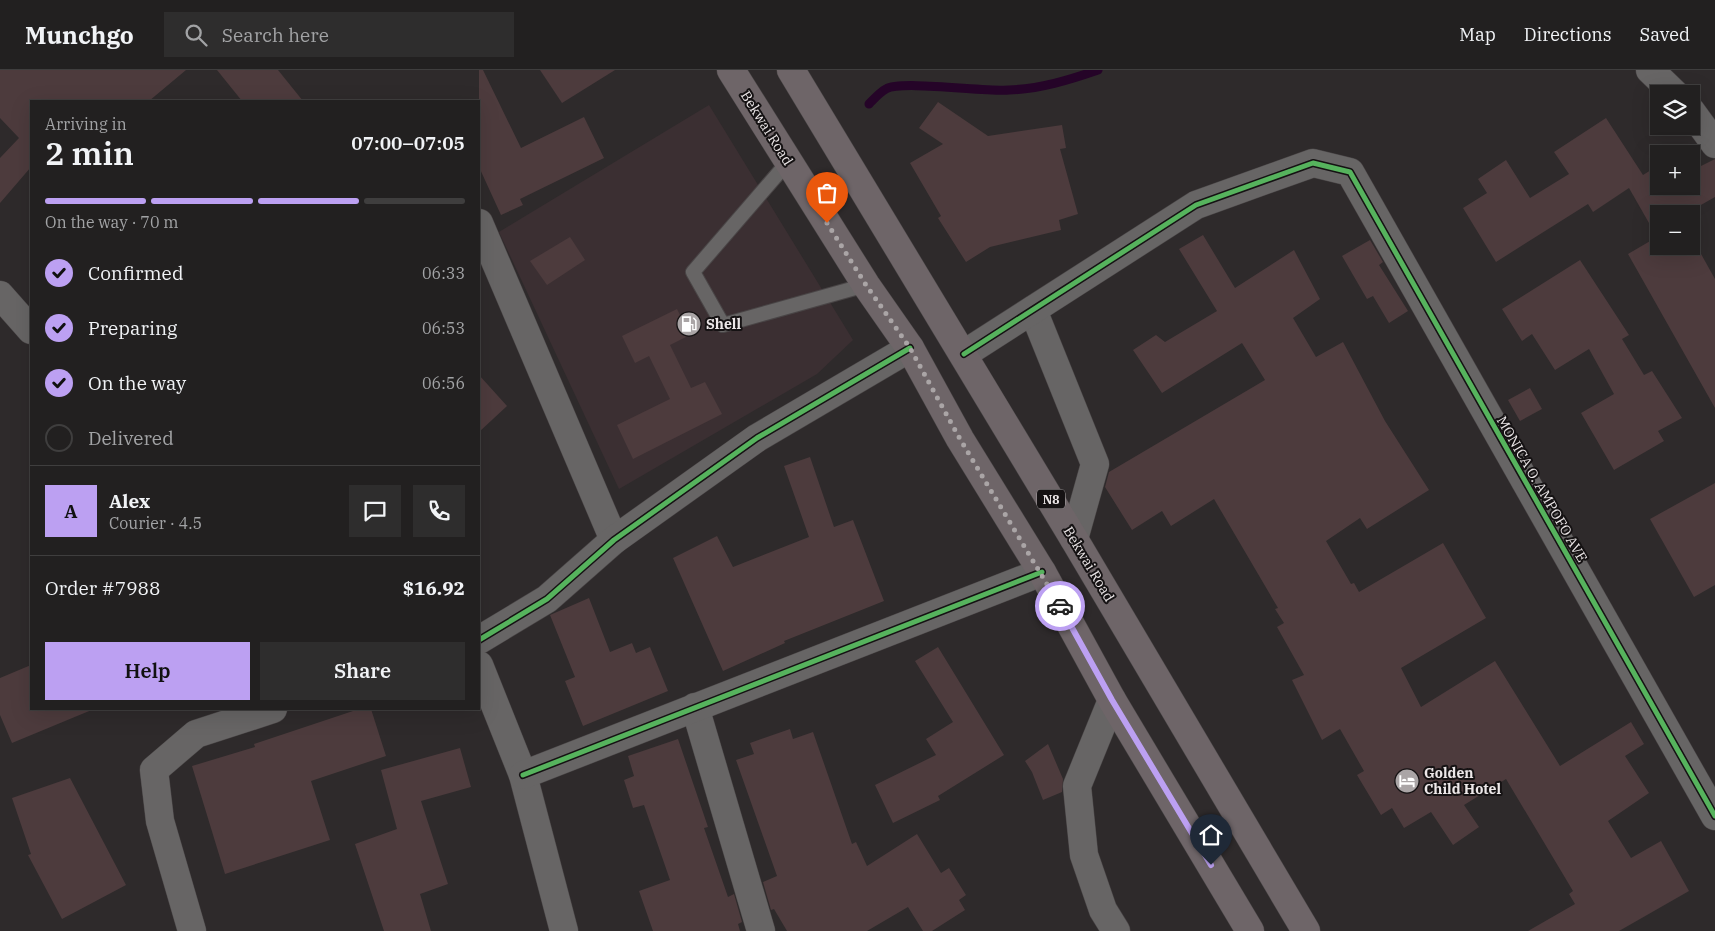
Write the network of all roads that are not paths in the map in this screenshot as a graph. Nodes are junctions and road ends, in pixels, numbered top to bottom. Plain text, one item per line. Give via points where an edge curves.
1 (732, 70) edge
2 (791, 70) edge
3 (1650, 70) edge
4 (1666, 85) edge
5 (1700, 123) edge
6 (1715, 144) edge
7 (788, 162) junction
8 (480, 225) edge
9 (866, 285) junction
10 (0, 295) edge
11 (1033, 310) junction
12 (30, 329) edge
13 (910, 348) junction
14 (964, 354) junction
15 (1074, 539) junction
16 (614, 540) junction
17 (1042, 572) junction
18 (480, 639) edge
19 (480, 668) edge
20 (1112, 700) junction
21 (695, 707) junction
22 (270, 710) edge
23 (523, 775) junction
24 (1715, 816) edge
25 (192, 931) edge
26 (564, 931) edge
27 (761, 931) edge
28 (1116, 931) edge
29 (1250, 931) edge
30 (1306, 931) edge

1 - 7 highway, Bekwai Road
2 - 14 highway, Bekwai Road / N8
3 - 4 street
5 - 6 street
7 - 9 highway, Bekwai Road
7 - 9 lane via 693,272 723,325
8 - 16 street
9 - 13 highway, Bekwai Road
10 - 12 street
11 - 14 street
11 - 15 street via 1095,464
11 - 24 street, MONICA O. AMPOFO AVE via 1196,205 1313,163 1350,172
13 - 16 street via 757,438
13 - 17 highway, Bekwai Road via 960,439
14 - 15 highway, Bekwai Road / N8
15 - 30 highway, Bekwai Road / N8
16 - 18 street via 547,599
17 - 20 highway, Bekwai Road
17 - 21 street
19 - 23 street
20 - 28 street via 1077,786 1084,855 1103,910
20 - 29 highway, Bekwai Road
21 - 23 street
21 - 27 street
22 - 25 street via 196,734 154,770 160,821
23 - 26 street

